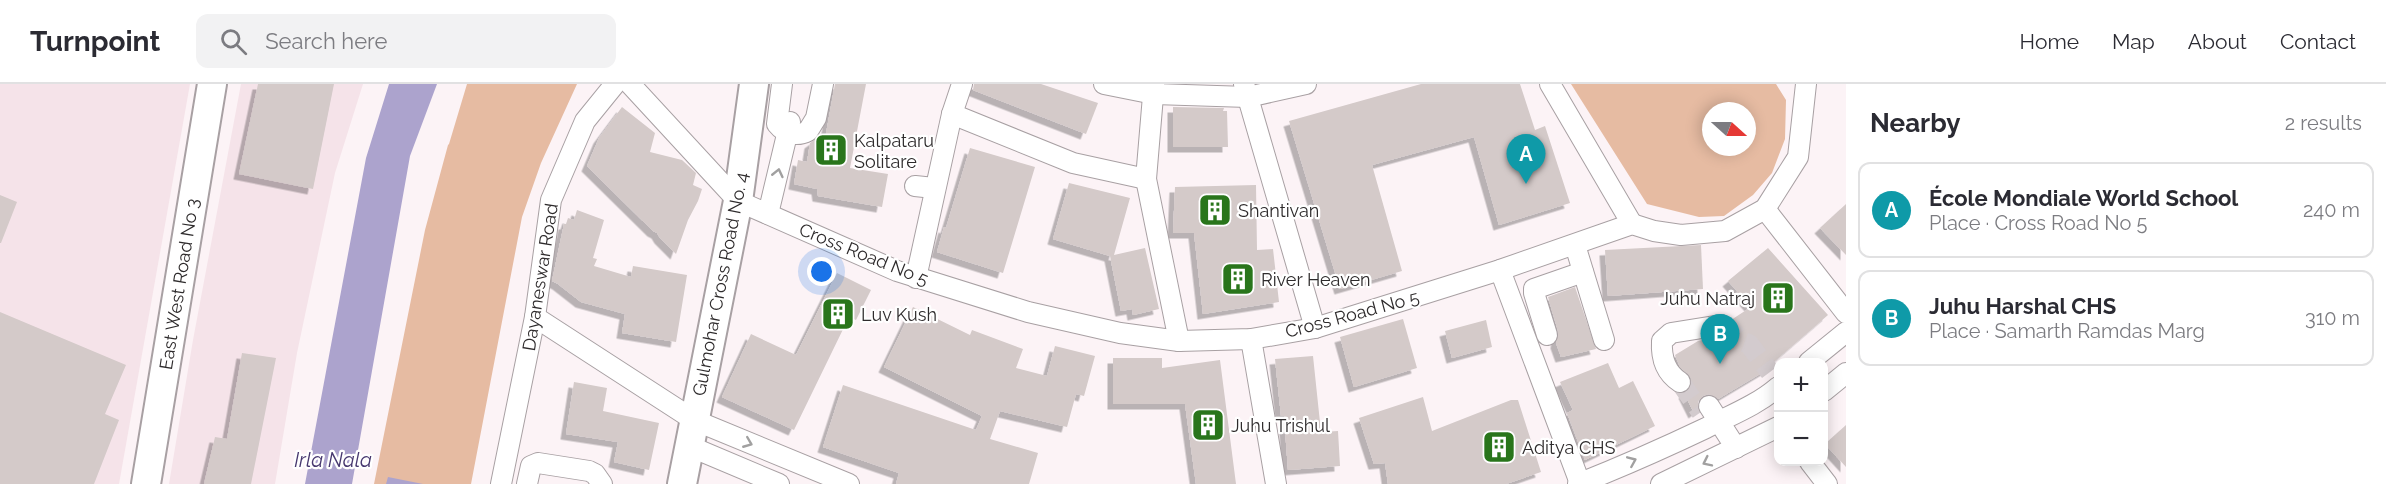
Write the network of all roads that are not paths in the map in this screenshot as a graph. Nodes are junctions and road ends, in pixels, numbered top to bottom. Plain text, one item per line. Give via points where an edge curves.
1 (212, 84) edge
2 (615, 84) edge
3 (630, 84) edge
4 (754, 84) edge
5 (772, 84) edge
6 (782, 84) edge
7 (823, 84) edge
8 (962, 84) edge
9 (1104, 84) edge
10 (1306, 84) edge
11 (1551, 84) edge
12 (1806, 84) edge
13 (1154, 89) edge
14 (1246, 91) edge
15 (952, 114) junction
16 (789, 127) junction
17 (1146, 179) junction
18 (754, 207) junction
19 (1765, 209) junction
20 (1632, 224) junction
21 (1575, 246) junction
22 (1500, 270) junction
23 (1583, 272) junction
24 (916, 278) junction
25 (1846, 313) edge
26 (535, 317) junction
27 (1721, 325) dead end
28 (1315, 328) junction
29 (1846, 332) edge
30 (1545, 336) dead end
31 (1251, 339) junction
32 (1604, 340) dead end
33 (1179, 341) junction
34 (1815, 358) edge
35 (1846, 373) edge
36 (1684, 382) tunnel mouth
37 (1768, 386) edge
38 (1828, 388) edge
39 (1776, 412) edge
40 (1718, 413) junction
41 (1774, 429) edge
42 (700, 437) junction
43 (1736, 448) junction
44 (789, 460) junction
45 (1813, 466) edge
46 (146, 484) edge
47 (501, 484) edge
48 (526, 484) edge
49 (603, 484) edge
50 (682, 484) edge
51 (701, 484) edge
52 (779, 484) edge
53 (785, 484) edge
54 (849, 484) edge
55 (1276, 484) edge
56 (1579, 484) edge
57 (1661, 484) edge
58 (1827, 484) edge

1 - 46 street, East West Road No 3
2 - 26 street, Dayaneswar Road via 585,121 551,200
3 - 18 street
4 - 18 street, Gulmohar Cross Road No. 4
5 - 18 street, Gulmohar Cross Road No. 4
6 - 16 street via 776,118 780,128
7 - 16 street via 808,132 802,134
8 - 15 street
9 - 13 street
10 - 14 street
11 - 20 street
12 - 19 street via 1798,157
13 - 14 street
13 - 17 street
14 - 28 street
15 - 17 street via 1073,163
15 - 24 street via 925,187
18 -> 16 street
17 - 33 street
18 - 24 street, Cross Road No 5
18 - 42 street, Gulmohar Cross Road No. 4
19 - 20 street via 1725,231 1681,235
19 - 25 street
20 - 21 street, Cross Road No 5
21 - 22 street, Cross Road No 5
21 - 23 street
22 - 28 street, Cross Road No 5
22 - 56 street
23 - 30 street via 1534,290
23 - 32 street
24 - 33 street, Cross Road No 5 via 1028,312 1120,333
26 - 42 street
26 - 47 street, Dayaneswar Road
27 - 36 street via 1665,337 1662,349 1666,369
28 - 31 street, Cross Road No 5
29 - 34 street
31 - 33 street, Cross Road No 5
31 - 55 street
35 - 38 street
37 - 39 street
37 - 40 street
40 - 43 street
56 -> 40 street
41 - 43 street
42 -> 44 street
42 - 50 street, Gulmohar Cross Road No. 4
42 - 51 street, Gulmohar Cross Road No. 4
42 - 52 street
43 -> 57 street
44 - 53 street
44 - 54 street
45 - 58 street
48 - 49 street via 531,466 538,463 589,471

